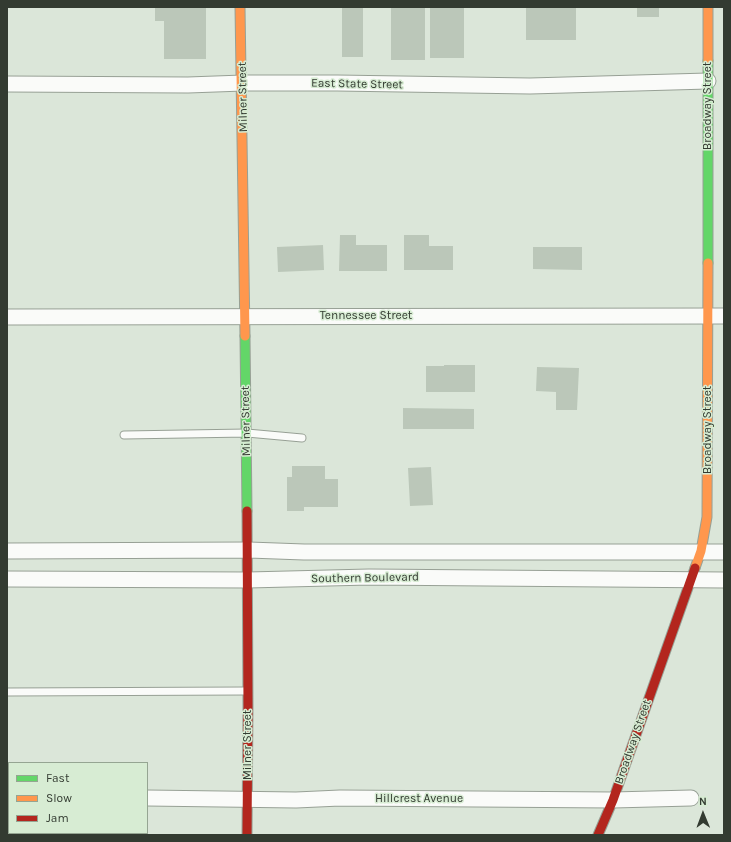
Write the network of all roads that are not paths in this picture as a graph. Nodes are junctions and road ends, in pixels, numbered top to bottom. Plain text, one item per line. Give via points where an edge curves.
1 (240, 7) edge
2 (708, 7) edge
3 (708, 81) junction
4 (243, 83) junction
5 (7, 84) edge
6 (708, 316) junction
7 (724, 316) edge
8 (7, 317) edge
9 (244, 317) junction
10 (246, 433) junction
11 (124, 435) dead end
12 (302, 438) dead end
13 (249, 550) junction
14 (7, 551) edge
15 (701, 551) junction
16 (724, 552) edge
17 (7, 579) edge
18 (691, 579) junction
19 (248, 580) junction
20 (724, 580) edge
21 (248, 691) junction
22 (7, 692) edge
23 (148, 798) edge
24 (691, 798) dead end
25 (248, 799) junction
26 (613, 800) junction
27 (247, 835) edge
28 (598, 835) edge

1 - 4 street, Milner Street
2 - 3 street, Broadway Street
3 - 4 street, East State Street via 530,86
3 - 6 street, Broadway Street
4 - 5 street, East State Street
4 - 9 street, Milner Street
6 - 7 street, Tennessee Street
6 - 9 street, Tennessee Street
6 - 15 street, Broadway Street via 707,517
8 - 9 street, Tennessee Street
9 - 10 street, Milner Street
10 - 11 lane
10 - 12 lane
10 - 13 street, Milner Street
13 - 14 street
13 - 15 street
13 - 19 street, Milner Street
15 - 16 street
15 - 18 street, Broadway Street
17 - 19 street, Southern Boulevard
18 - 19 street, Southern Boulevard via 369,577
18 - 20 street, Southern Boulevard
18 - 26 street, Broadway Street
19 - 21 street, Milner Street
21 - 22 lane
21 - 25 street, Milner Street
23 - 25 street, Hillcrest Avenue
24 - 26 street, Hillcrest Avenue
25 - 26 street, Hillcrest Avenue
25 - 27 street, Milner Street
26 - 28 street, Broadway Street

